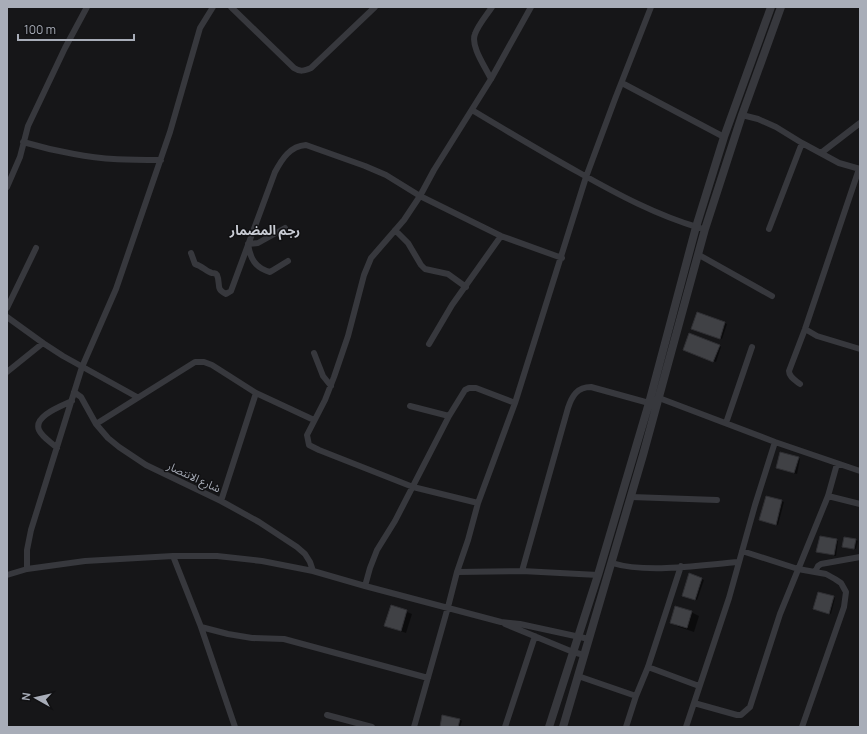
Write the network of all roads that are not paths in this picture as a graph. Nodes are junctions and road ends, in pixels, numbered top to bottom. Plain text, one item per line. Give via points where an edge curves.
1 (87, 7) edge
2 (212, 7) edge
3 (231, 7) edge
4 (375, 7) edge
5 (492, 7) edge
6 (531, 7) edge
7 (651, 7) edge
8 (771, 7) edge
9 (781, 7) edge
10 (491, 79) junction
11 (622, 83) junction
12 (472, 110) junction
13 (742, 115) junction
14 (860, 123) edge
15 (724, 137) junction
16 (23, 142) junction
17 (802, 143) junction
18 (821, 153) junction
19 (161, 160) junction
20 (860, 169) edge
21 (586, 177) junction
22 (7, 187) edge
23 (420, 196) junction
24 (696, 227) junction
25 (285, 228) dead end
26 (705, 229) junction
27 (769, 229) dead end
28 (395, 230) junction
29 (501, 236) junction
30 (248, 244) junction
31 (36, 248) dead end
32 (191, 253) dead end
33 (699, 254) junction
34 (562, 258) junction
35 (288, 261) dead end
36 (466, 287) junction
37 (772, 296) dead end
38 (7, 308) edge
39 (7, 317) edge
40 (805, 329) junction
41 (43, 343) junction
42 (429, 344) dead end
43 (752, 347) dead end
44 (860, 349) edge
45 (314, 353) dead end
46 (82, 367) junction
47 (7, 372) edge
48 (800, 384) dead end
49 (331, 386) junction
50 (74, 392) junction
51 (256, 393) junction
52 (138, 397) junction
53 (659, 398) junction
54 (72, 401) junction
55 (515, 403) junction
56 (649, 403) junction
57 (410, 406) dead end
58 (450, 416) junction
59 (314, 420) junction
60 (726, 423) junction
61 (96, 424) junction
62 (775, 442) junction
63 (57, 448) junction
64 (837, 464) junction
65 (860, 471) edge
66 (413, 486) junction
67 (828, 496) junction
68 (631, 497) junction
69 (717, 500) dead end
70 (221, 501) junction
71 (478, 503) junction
72 (860, 504) edge
73 (742, 551) junction
74 (173, 556) junction
75 (860, 557) edge
76 (739, 562) junction
77 (612, 563) junction
78 (681, 566) junction
79 (27, 569) junction
80 (798, 569) junction
81 (313, 571) junction
82 (522, 571) junction
83 (457, 572) junction
84 (815, 572) junction
85 (7, 574) edge
86 (598, 575) junction
87 (365, 586) junction
88 (448, 607) junction
89 (501, 622) junction
90 (201, 626) junction
91 (535, 636) junction
92 (579, 637) junction
93 (589, 639) junction
94 (573, 652) junction
95 (584, 654) junction
96 (648, 667) junction
97 (578, 676) junction
98 (428, 678) junction
99 (698, 686) junction
100 (636, 696) junction
101 (694, 703) junction
102 (327, 715) dead end
103 (236, 727) edge
104 (372, 727) edge
105 (414, 727) edge
106 (505, 727) edge
107 (549, 727) edge
108 (563, 727) edge
109 (626, 727) edge
110 (686, 727) edge
111 (802, 727) edge

1 - 16 street via 28,126
2 - 19 street via 200,28
3 - 4 street via 294,68 303,71 311,68
5 - 10 street via 476,31 474,39 477,52
6 - 10 street
7 - 11 street
8 - 15 street
9 - 13 street
10 - 12 street
11 - 15 street
11 - 21 street
12 - 21 street
12 - 23 street
13 - 17 street via 776,126
13 - 26 street
14 - 18 street
15 - 24 street
16 - 19 street via 93,157
16 - 22 street via 20,157
17 - 18 street
17 - 27 street
18 - 20 street via 840,163
19 - 46 street via 116,289
20 - 40 street
21 - 24 street via 624,198
21 - 34 street
23 - 28 street
23 - 29 street
23 - 30 street via 400,182 365,166 310,146 300,145 280,162
24 - 26 street
24 - 56 street
25 - 30 street via 258,243
26 - 33 street
28 - 36 street via 408,243 425,269 448,274
28 - 49 street via 377,249 367,265 348,336
29 - 34 street
29 - 36 street
30 - 32 street via 231,291 226,294 219,288 217,275 195,264
30 - 35 street via 252,260 262,270 270,272
31 - 38 street
33 - 37 street
33 - 53 street
34 - 55 street
36 - 42 street
39 - 41 street
40 - 44 street via 817,336
40 - 48 street via 789,371 789,375
41 - 46 street
41 - 47 street
43 - 60 street
45 - 49 street via 323,376
46 - 50 street
46 - 52 street
49 - 59 street
50 - 54 street
50 - 61 street, شارع الانتصار via 81,397
51 - 52 street via 212,365 195,362
51 - 59 street
51 - 70 street
52 - 61 street
53 - 60 street
53 - 68 street
54 - 63 street
54 - 63 street via 46,414 38,426 41,433
55 - 58 street via 476,388 469,388 463,393
55 - 71 street
56 - 82 street via 591,387 577,391 568,408
56 - 86 street
57 - 58 street
58 - 66 street
59 - 66 street via 307,435 309,445
60 - 62 street
61 - 70 street, شارع الانتصار via 108,438 133,457
62 - 64 street
62 - 73 street
63 - 79 street via 31,530
64 - 65 street
64 - 67 street
66 - 71 street
66 - 87 street via 377,550
67 - 72 street
67 - 80 street
68 - 69 street
68 - 77 street
70 - 81 street, شارع الانتصار via 297,547 305,554
71 - 83 street
73 - 76 street
73 - 80 street
74 - 79 street via 85,561
74 - 81 street via 236,558
74 - 90 street
75 - 84 street via 821,564
76 - 78 street
76 - 99 street
77 - 78 street via 635,567
77 - 93 street
78 - 96 street
79 - 85 street
80 - 84 street
80 - 101 street via 750,707 741,715 737,715
81 - 87 street
82 - 83 street
82 - 86 street
83 - 88 street
84 - 111 street via 826,574 841,583 846,596
86 - 92 street
87 - 88 street
88 - 89 street
88 - 98 street
89 - 91 street
89 - 92 street
90 - 98 street via 252,638 284,639
90 - 103 street
91 - 94 street
91 - 106 street
92 - 93 street
92 - 94 street
93 - 95 street
94 - 95 street
94 - 107 street
95 - 97 street
96 - 99 street
96 - 100 street
97 - 100 street
97 - 108 street
98 - 105 street
99 - 101 street
100 - 109 street
101 - 110 street
102 - 104 street

